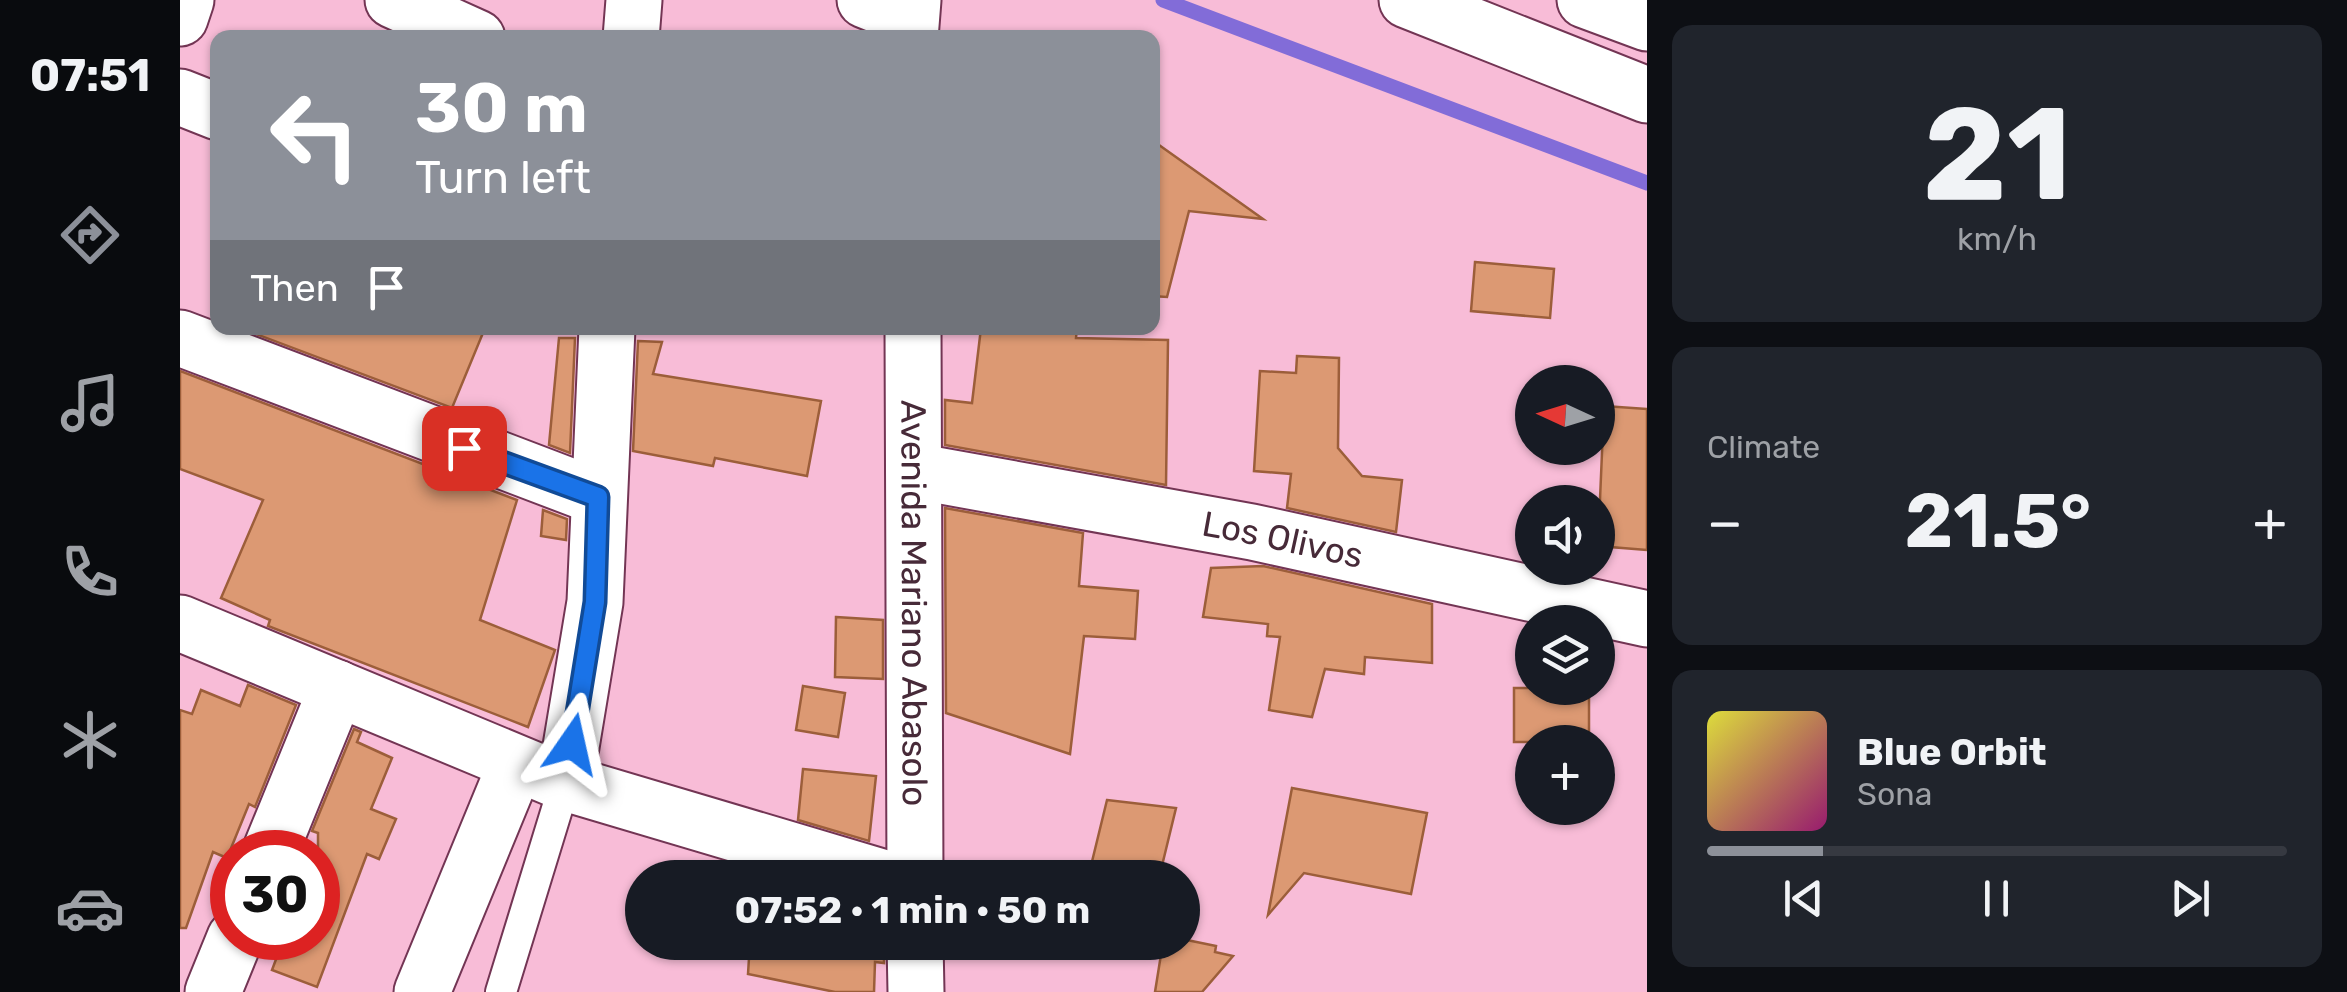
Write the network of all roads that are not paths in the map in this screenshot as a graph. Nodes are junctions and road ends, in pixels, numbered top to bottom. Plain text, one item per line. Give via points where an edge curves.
1 (186, 0) edge
2 (393, 0) edge
3 (634, 0) edge
4 (1408, 0) edge
5 (1585, 0) edge
6 (180, 18) edge
7 (1647, 23) edge
8 (459, 30) edge
9 (632, 30) edge
10 (1647, 95) edge
11 (180, 97) edge
12 (210, 109) edge
13 (607, 335) edge
14 (913, 335) edge
15 (180, 338) edge
16 (914, 471) junction
17 (598, 497) junction
18 (1647, 619) edge
19 (180, 623) edge
20 (336, 688) junction
21 (540, 774) junction
22 (279, 830) edge
23 (824, 860) edge
24 (915, 860) edge
25 (226, 960) edge
26 (915, 960) edge
27 (212, 992) edge
28 (422, 992) edge
29 (502, 992) edge
30 (916, 992) edge

1 - 6 street
2 - 8 street
3 - 9 street
4 - 10 street
5 - 7 street
11 - 12 street
13 - 17 street
14 - 16 street, Avenida Mariano Abasolo
15 - 17 street
16 - 18 street, Los Olivos via 1234,529
16 - 24 street, Avenida Mariano Abasolo
17 - 21 street via 595,602
19 - 20 street
20 - 21 street
20 - 22 street
21 - 23 street
21 - 28 street
21 - 29 lane
25 - 27 street
26 - 30 street

